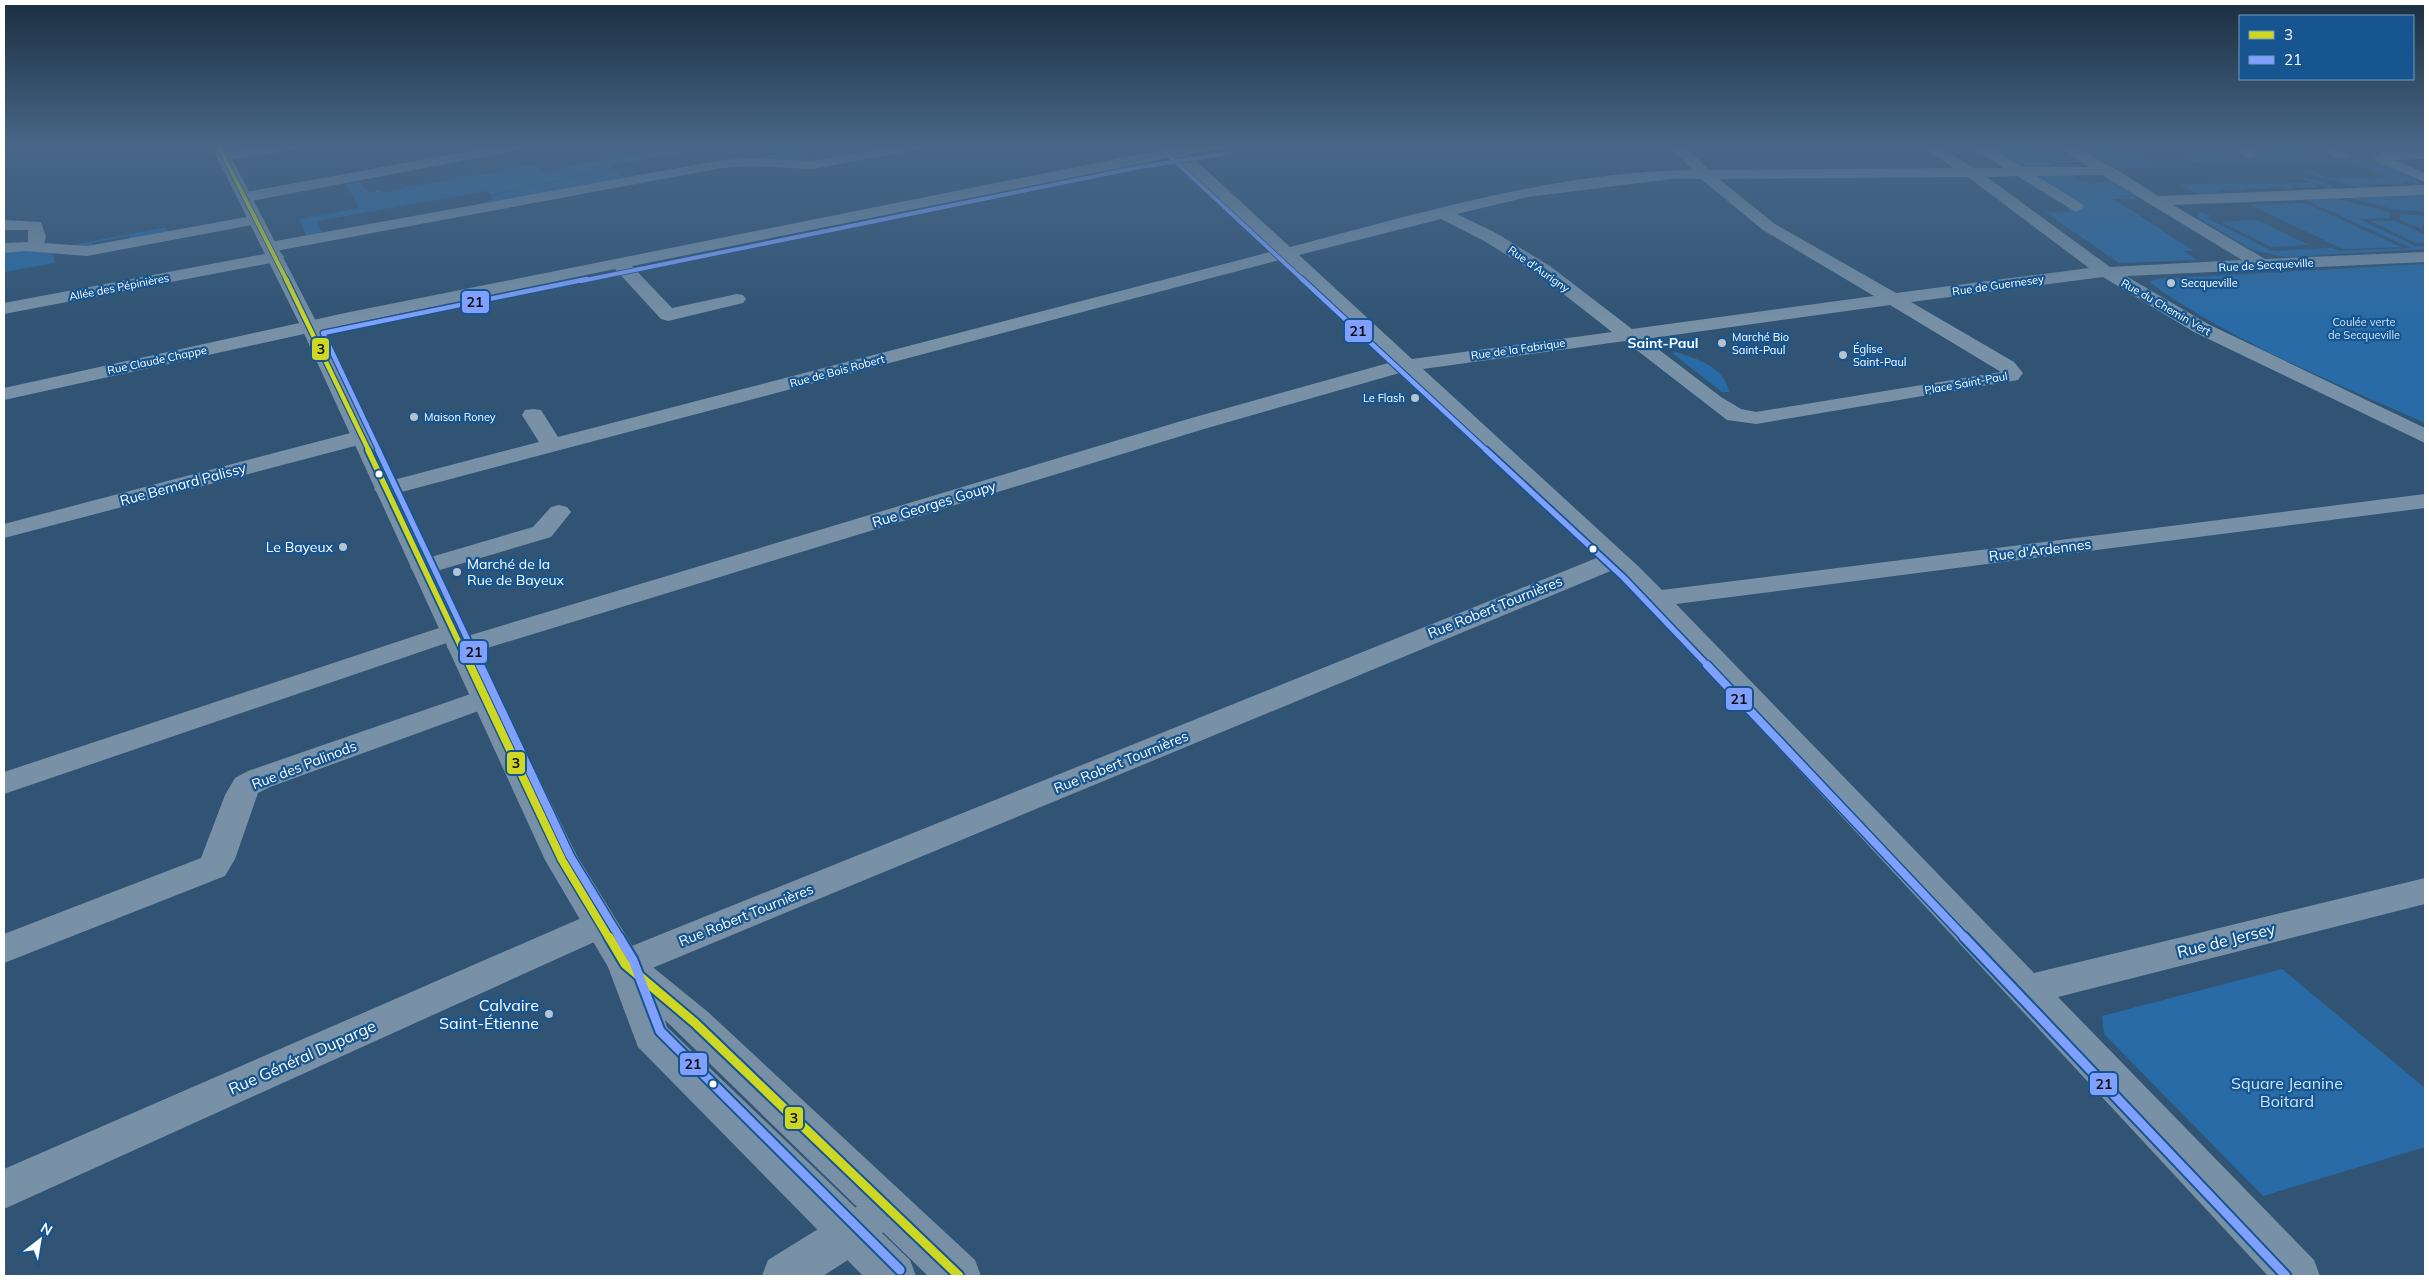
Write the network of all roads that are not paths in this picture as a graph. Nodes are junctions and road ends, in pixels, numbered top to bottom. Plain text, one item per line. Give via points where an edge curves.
1 (249, 205) edge
2 (514, 205) edge
3 (903, 205) edge
4 (1235, 205) edge
5 (1480, 205) edge
6 (1742, 205) edge
7 (2015, 205) edge
8 (2073, 205) edge
9 (2163, 205) edge
10 (2076, 207) dead end
11 (1442, 213) junction
12 (257, 220) junction
13 (4, 224) edge
14 (35, 246) junction
15 (4, 248) edge
16 (272, 252) junction
17 (1288, 254) junction
18 (2425, 257) edge
19 (620, 264) junction
20 (2262, 265) junction
21 (2106, 272) junction
22 (737, 299) dead end
23 (1890, 299) junction
24 (4, 309) edge
25 (310, 327) junction
26 (1630, 335) junction
27 (1407, 365) junction
28 (4, 394) edge
29 (533, 415) dead end
30 (2425, 436) edge
31 (362, 438) junction
32 (552, 446) junction
33 (386, 489) junction
34 (2425, 501) edge
35 (559, 512) dead end
36 (4, 530) edge
37 (1616, 559) junction
38 (423, 567) junction
39 (1655, 598) junction
40 (457, 639) junction
41 (485, 698) junction
42 (4, 783) edge
43 (2425, 891) edge
44 (600, 924) junction
45 (4, 949) edge
46 (625, 964) junction
47 (2026, 990) junction
48 (4, 1189) edge
49 (887, 1208) junction
50 (852, 1234) junction
51 (784, 1276) edge
52 (894, 1276) edge
53 (959, 1276) edge
54 (2298, 1276) edge

1 - 12 main road
2 - 16 street, Allée des Pépinières
3 - 19 street, Rue Claude Chappe
4 - 17 street
5 - 11 street, Rue de Bois Robert
6 - 23 street via 1769,227
7 - 21 street, Rue du Chemin Vert
8 - 10 street
9 - 20 street
11 - 17 street, Rue de Bois Robert
11 - 26 street, Rue d'Aurigny via 1521,255
12 - 14 street via 87,251 65,252
12 - 16 main road
13 - 14 street via 35,226 38,237
14 - 15 street via 24,244
16 - 24 street, Allée des Pépinières via 234,264
16 - 25 main road
17 - 27 street
17 - 32 street, Rue de Bois Robert
18 - 20 street, Rue de Secqueville
19 - 22 street via 668,315
19 - 25 street, Rue Claude Chappe
20 - 21 street, Rue de Secqueville
21 - 23 street, Rue de Guernesey
21 - 30 street, Rue du Chemin Vert via 2200,328
23 - 26 street
23 - 26 street, Place Saint-Paul via 2007,366 2013,373 2006,378 1756,418 1743,417 1728,412
25 - 28 street, Rue Claude Chappe
25 - 31 main road
26 - 27 street, Rue de la Fabrique
27 - 37 street
27 - 40 street, Rue Georges Goupy
29 - 32 street
31 - 33 main road
31 - 36 street, Rue Bernard Palissy
32 - 33 street, Rue de Bois Robert
33 - 38 main road
34 - 39 street, Rue d'Ardennes
35 - 38 street via 542,532
37 - 39 street
37 - 46 street, Rue Robert Tournières
38 - 40 main road
39 - 47 street
40 - 41 main road
40 - 42 street, Rue Georges Goupy
41 - 44 main road via 566,870
41 - 45 street, Rue des Palinods via 259,779 246,786 241,795 213,867
43 - 47 street, Rue de Jersey
44 - 46 main road
44 - 48 street, Rue Général Duparge
46 - 49 main road via 695,1023
46 - 50 main road via 652,1036
47 - 54 street
49 - 50 street
49 - 53 main road
50 - 51 street
50 - 52 main road

